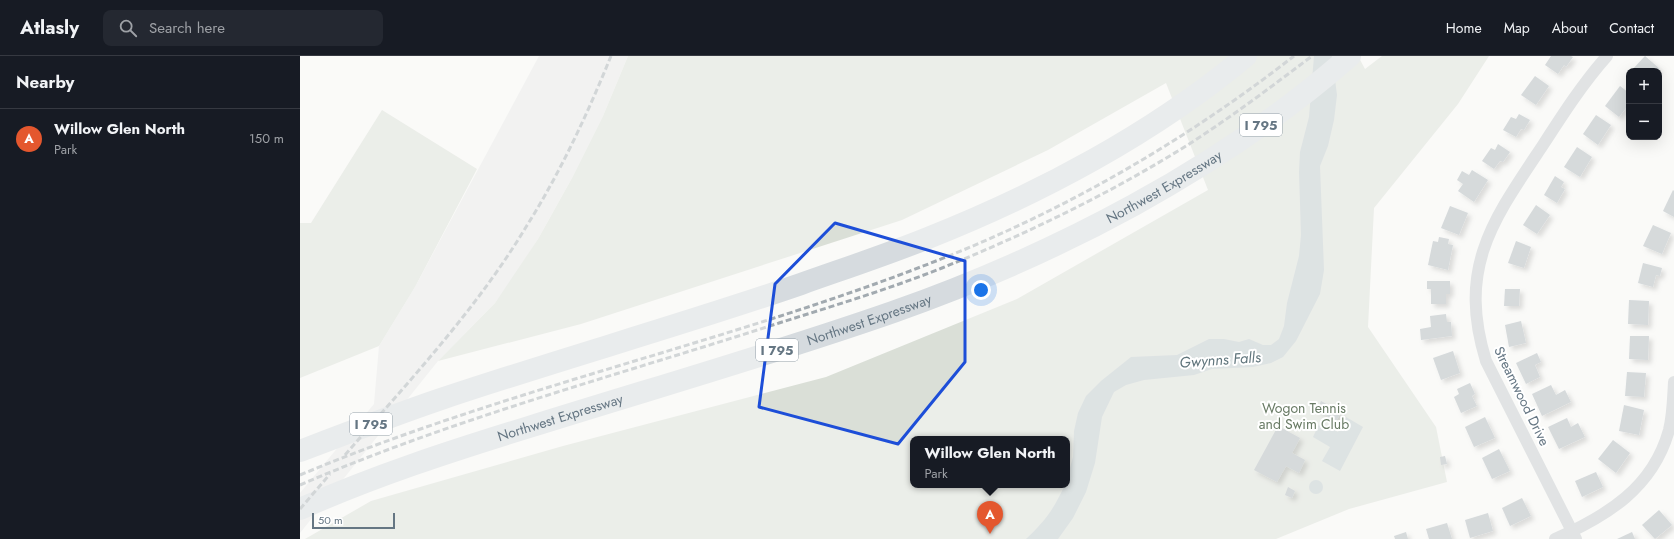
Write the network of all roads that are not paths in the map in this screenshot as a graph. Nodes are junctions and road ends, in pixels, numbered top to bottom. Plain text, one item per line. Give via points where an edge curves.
1 (1246, 56) edge
2 (1350, 56) edge
3 (1607, 56) edge
4 (1674, 382) edge
5 (300, 451) edge
6 (300, 509) edge
7 (1574, 535) edge
8 (1555, 539) edge

1 - 5 highway, I 795 via 1213,83 1094,159 997,208 928,238 739,305 442,399
2 - 6 highway, Northwest Expressway / I 795 via 1271,118 1194,170 1121,211 1021,261 944,294 892,312 428,458
3 - 7 street, Streamwood Drive via 1576,95 1505,202 1483,248 1476,295 1480,339 1486,361
4 - 7 street via 1672,413 1664,447 1643,482 1629,496
7 - 8 street

